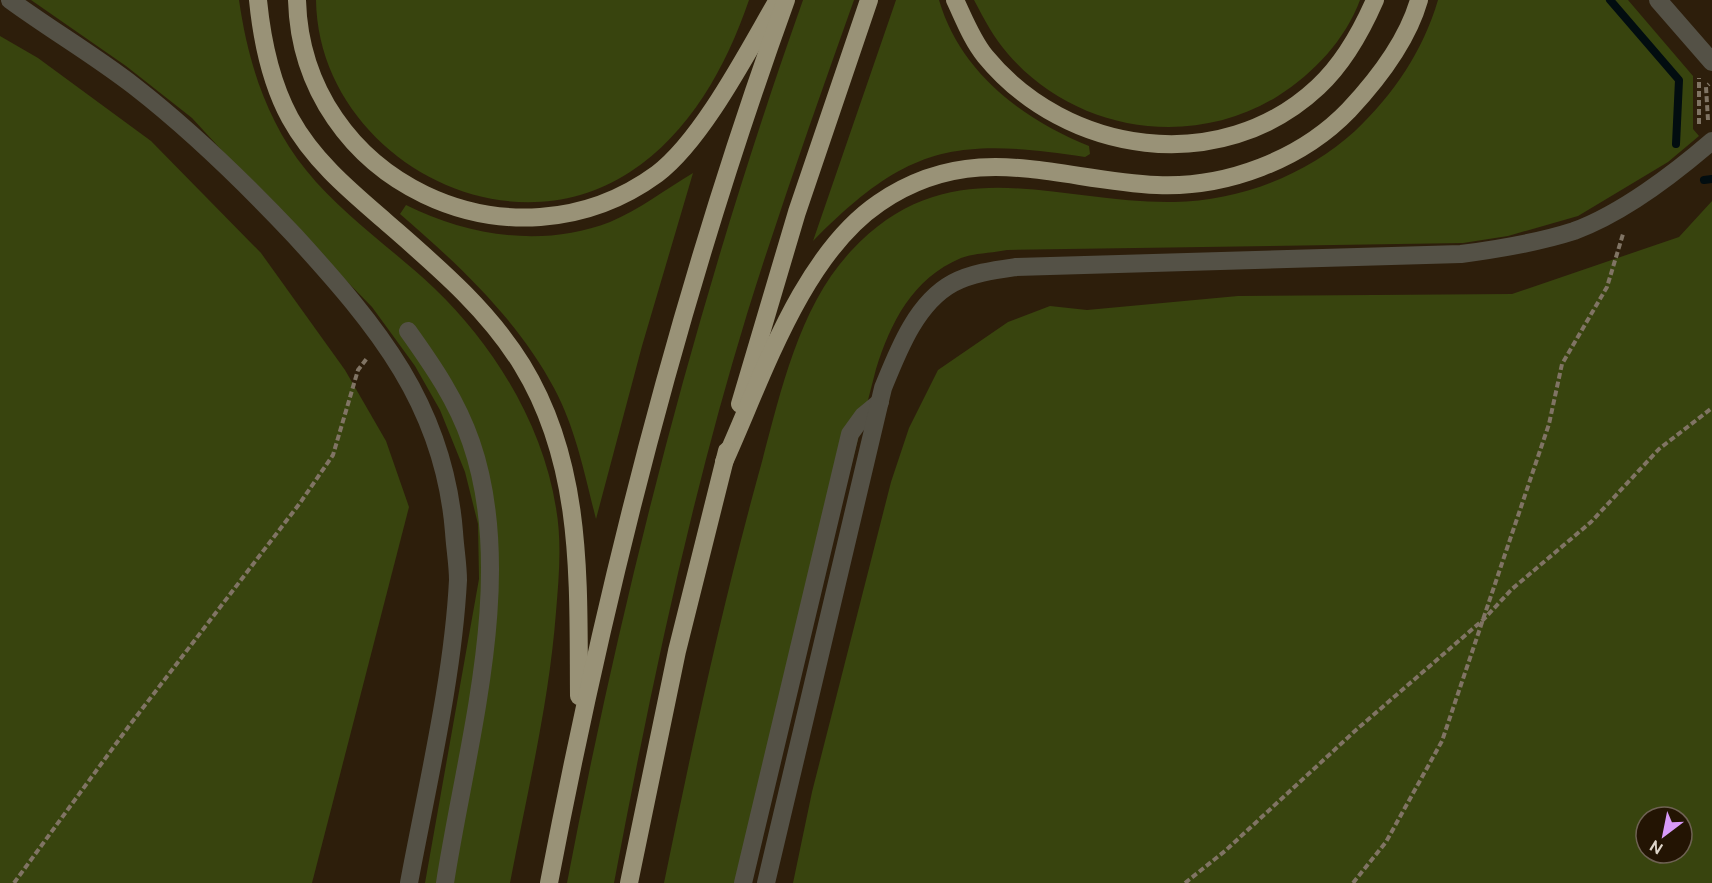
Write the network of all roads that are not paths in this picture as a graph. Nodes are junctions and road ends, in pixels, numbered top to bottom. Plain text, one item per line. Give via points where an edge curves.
1 (10, 0) edge
2 (258, 0) edge
3 (297, 0) edge
4 (777, 0) edge
5 (786, 0) edge
6 (869, 0) edge
7 (955, 0) edge
8 (1375, 0) edge
9 (1419, 0) edge
10 (1658, 0) edge
11 (1706, 69) edge
12 (1712, 136) edge
13 (408, 331) dead end
14 (880, 402) junction
15 (466, 430) junction
16 (435, 440) junction
17 (724, 462) junction
18 (579, 730) junction
19 (409, 883) edge
20 (445, 883) edge
21 (549, 883) edge
22 (629, 883) edge
23 (743, 883) edge
24 (766, 883) edge

1 - 16 street via 134,86 226,166 356,302 396,358
2 - 18 highway via 267,61 282,102 302,137 340,182 432,262 482,313 522,366 544,406 572,498 578,584
3 - 4 highway via 304,50 318,88 342,127 373,163 408,188 445,204 482,215 522,218 592,208 658,173 705,118
5 - 18 highway via 681,322 625,531
6 - 17 highway via 790,234
7 - 8 highway via 983,54 1031,101 1066,122 1097,134 1131,142 1167,144 1204,142 1238,133 1295,105 1318,87 1354,44
9 - 17 highway via 1385,67 1340,119 1313,141 1253,170 1192,184 1156,185 1009,166 971,168 938,174 877,204 852,225 820,263 792,310
10 - 11 street
12 - 14 street via 1671,174 1575,230 1502,249 1461,254 1028,267 986,272 953,283 928,302 896,356
13 - 15 street via 438,374
14 - 23 street via 862,416 850,434
14 - 24 street
15 - 16 street
15 - 20 street via 488,523 486,645
16 - 19 street via 451,502 458,578 449,658
17 - 22 highway via 677,651
18 - 21 highway

